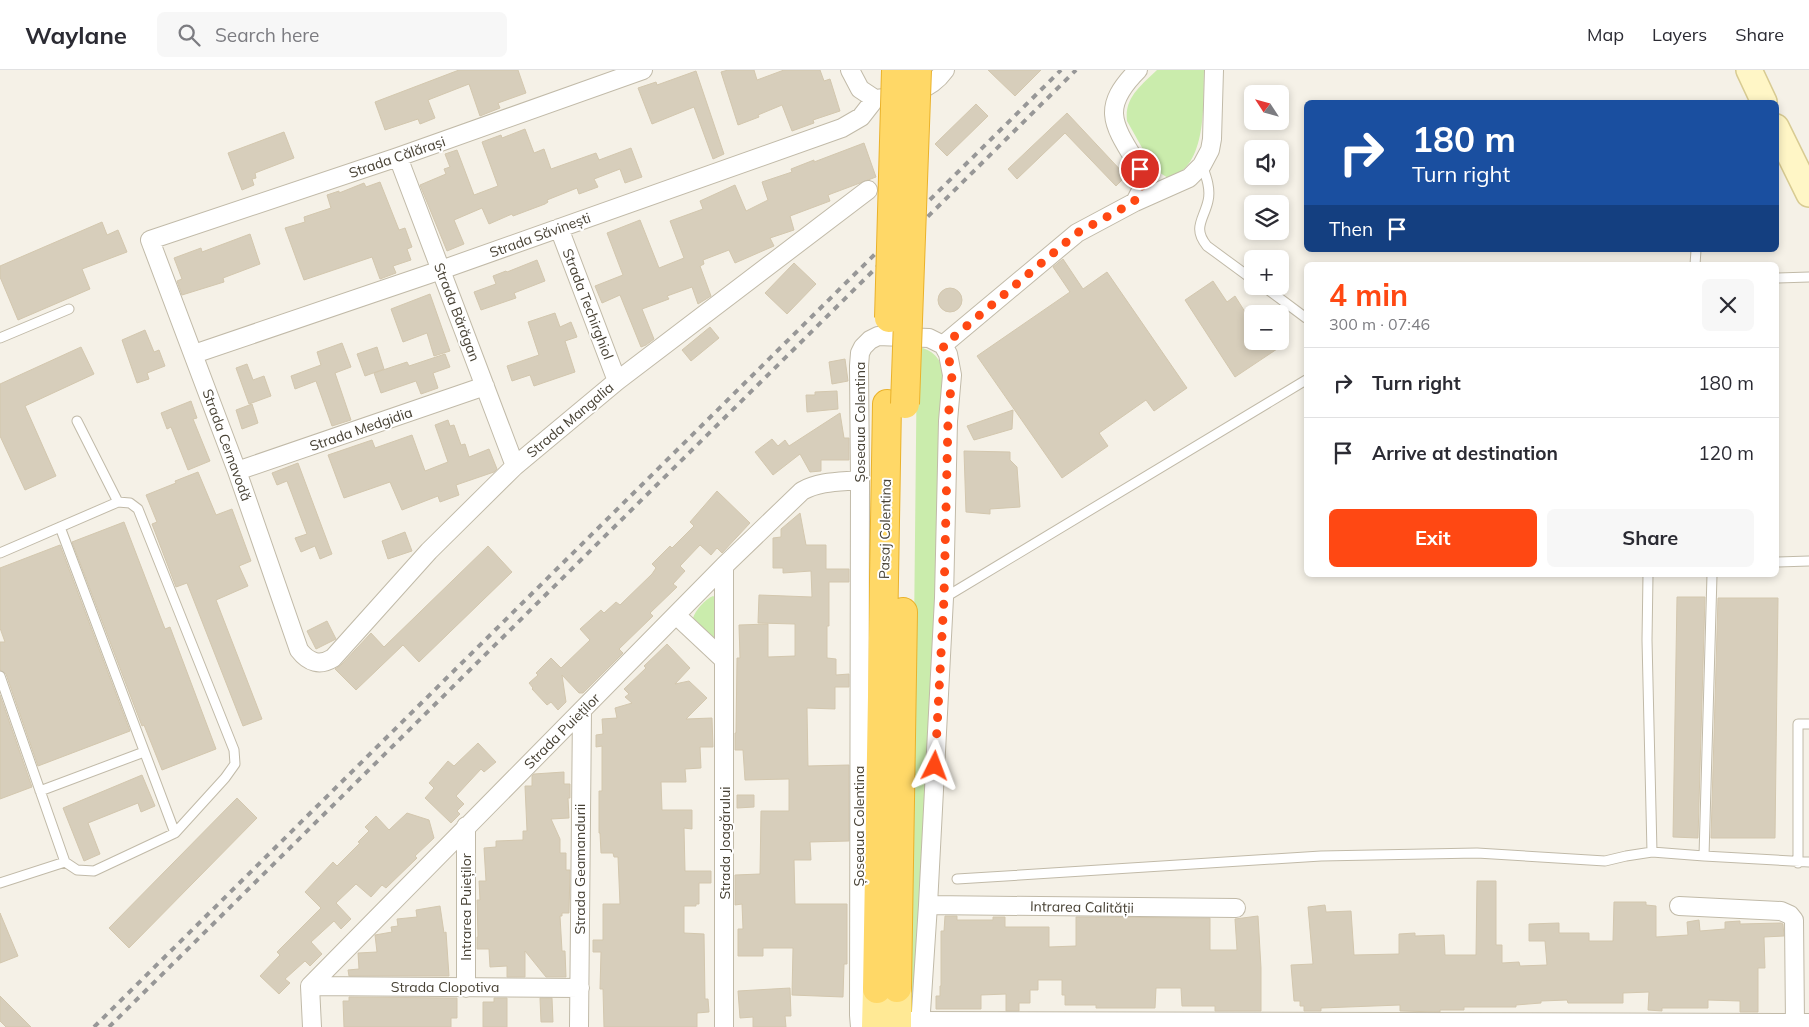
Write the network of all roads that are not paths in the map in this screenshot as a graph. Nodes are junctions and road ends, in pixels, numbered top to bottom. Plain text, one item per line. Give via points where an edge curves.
1 (643, 70) edge
2 (850, 70) edge
3 (896, 70) edge
4 (917, 70) edge
5 (945, 70) edge
6 (1138, 70) edge
7 (1214, 70) edge
8 (1749, 70) edge
9 (876, 99) junction
10 (1763, 100) edge
11 (1779, 133) edge
12 (398, 157) junction
13 (1202, 165) junction
14 (868, 190) dead end
15 (1809, 194) edge
16 (1134, 202) junction
17 (559, 228) junction
18 (150, 240) joint
19 (441, 270) junction
20 (1244, 273) edge
21 (1809, 277) edge
22 (1779, 278) edge
23 (1275, 295) edge
24 (69, 309) dead end
25 (1304, 317) edge
26 (0, 338) edge
27 (943, 346) junction
28 (194, 354) junction
29 (617, 381) junction
30 (1304, 381) edge
31 (485, 386) junction
32 (896, 404) junction
33 (76, 421) dead end
34 (515, 466) junction
35 (237, 471) junction
36 (860, 480) junction
37 (118, 502) junction
38 (60, 527) junction
39 (0, 552) edge
40 (1809, 561) edge
41 (1779, 562) edge
42 (724, 566) junction
43 (1648, 577) edge
44 (1712, 577) edge
45 (944, 598) junction
46 (677, 616) junction
47 (299, 650) joint
48 (724, 660) junction
49 (0, 676) edge
50 (582, 710) junction
51 (1809, 724) edge
52 (144, 752) junction
53 (40, 791) junction
54 (466, 826) junction
55 (174, 833) junction
56 (1652, 852) junction
57 (1704, 856) junction
58 (64, 862) junction
59 (1809, 862) edge
60 (1798, 863) junction
61 (957, 879) dead end
62 (0, 883) edge
63 (928, 905) junction
64 (1679, 906) dead end
65 (1236, 908) dead end
66 (310, 986) junction
67 (466, 988) junction
68 (580, 988) junction
69 (887, 988) joint
70 (1802, 1023) edge
71 (902, 1025) edge
72 (1404, 1025) edge
73 (312, 1027) edge
74 (579, 1027) edge
75 (724, 1027) edge
76 (860, 1027) edge

1 - 12 street, Strada Călărași
2 - 9 street via 860,89
3 - 32 highway, Pasaj Colentina, bridge
4 - 32 highway, Pasaj Colentina, bridge
5 - 9 street via 923,90
6 - 16 street via 1120,91 1114,115 1115,126 1143,178
7 - 13 street via 1212,139
8 - 10 street
9 - 17 street, Strada Săvinești via 860,117 842,128
11 - 15 street
12 - 18 street, Strada Călărași
12 - 19 street, Strada Bărăgan
13 - 16 street via 1185,181
13 - 20 lane via 1209,188 1200,224 1203,241
14 - 29 street, Strada Mangalia
16 - 27 street via 1077,233
17 - 19 street, Strada Săvinești
17 - 29 street, Strada Techirghiol
18 - 28 street, Strada Cernavodă
19 - 28 street, Strada Săvinești
19 - 31 street, Strada Bărăgan
21 - 22 lane
23 - 25 lane
24 - 26 lane
27 - 36 street, Șoseaua Colentina via 928,338 878,336 864,347 859,366
27 - 45 street via 952,375
28 - 35 street, Strada Cernavodă
29 - 34 street, Strada Mangalia
30 - 45 lane
31 - 34 street, Strada Bărăgan
31 - 35 street, Strada Medgidia
32 - 69 highway, Pasaj Colentina
33 - 37 lane
34 - 47 street, Strada Mangalia via 429,551 333,658 326,662 313,662
35 - 47 street, Strada Cernavodă
36 - 42 street, Strada Puieților via 826,483 802,491
36 - 76 street, Șoseaua Colentina
37 - 38 lane
37 - 55 lane via 130,503 138,509 234,750 235,764 230,771
38 - 39 lane
38 - 52 lane
40 - 41 lane
42 - 46 street, Strada Puieților
42 - 48 street, Strada Joagărului
43 - 56 lane
44 - 57 lane
45 - 63 street
46 - 48 street
46 - 50 street, Strada Puieților
48 - 75 street, Strada Joagărului
49 - 53 lane
50 - 54 street, Strada Puieților
50 - 68 street, Strada Geamandurii
51 - 60 lane via 1798,724
52 - 53 lane
52 - 55 lane
53 - 58 lane
54 - 66 street, Strada Puieților
54 - 67 street, Intrarea Puieților
55 - 58 lane via 94,871 77,870
56 - 57 lane
56 - 61 lane via 1605,861 1477,853 1321,856
57 - 60 lane
58 - 62 lane
59 - 60 lane
63 - 65 street, Intrarea Calității
63 - 71 street
64 - 70 street via 1781,910 1790,915 1794,920
66 - 67 street, Strada Clopotiva
66 - 73 street
67 - 68 street, Strada Clopotiva
68 - 74 street, Strada Geamandurii
69 - 71 main road
70 - 72 street
71 - 72 street

